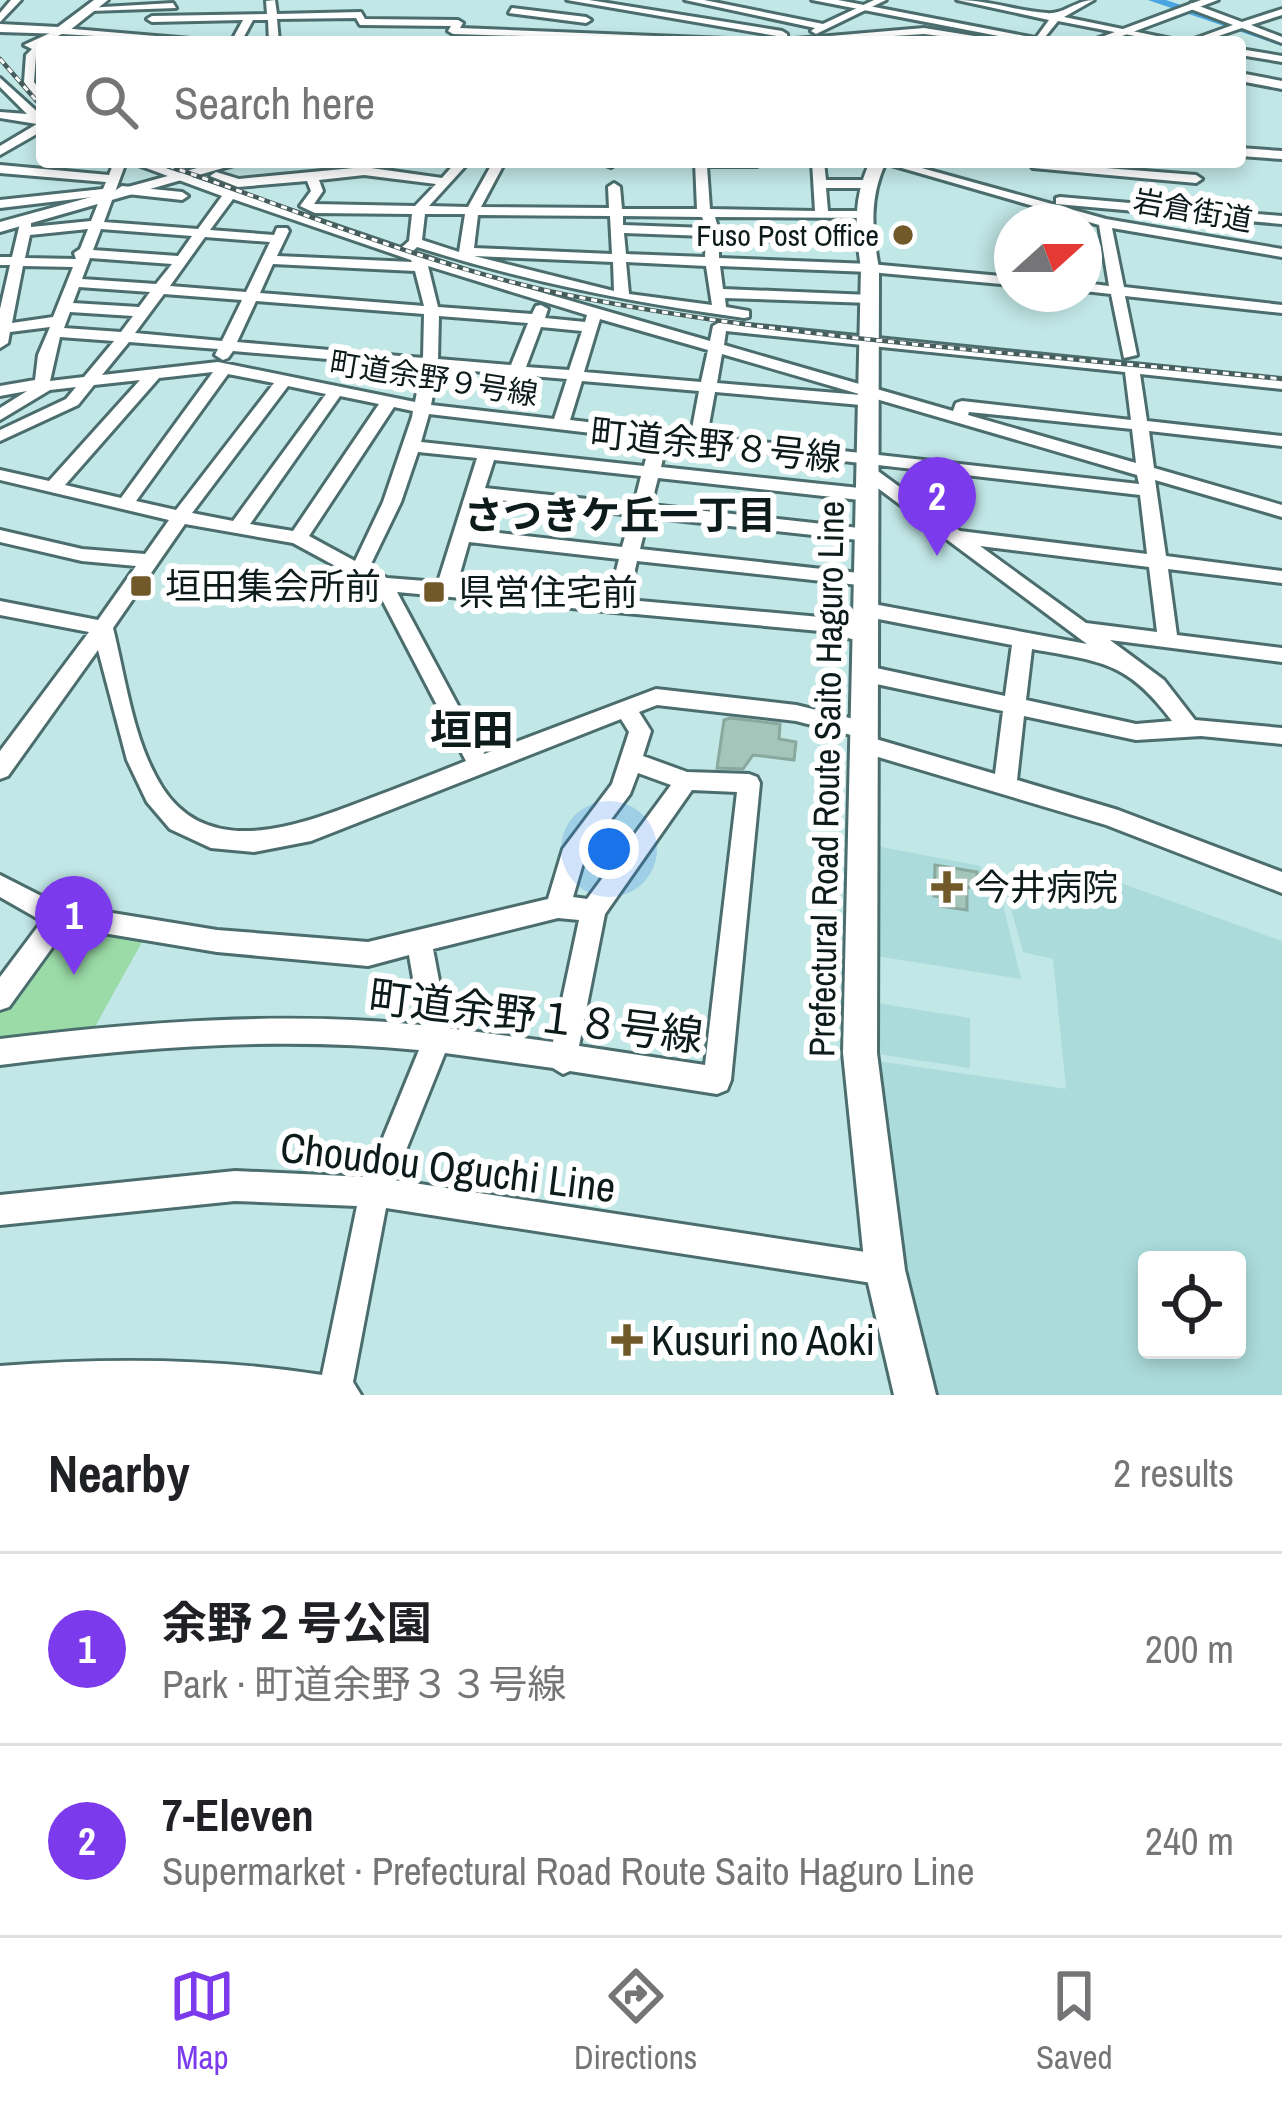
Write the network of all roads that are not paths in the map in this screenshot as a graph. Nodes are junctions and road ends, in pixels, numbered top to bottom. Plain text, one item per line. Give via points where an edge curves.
1 (271, 0) edge
2 (367, 0) edge
3 (572, 0) edge
4 (689, 0) edge
5 (740, 0) edge
6 (818, 0) edge
7 (880, 0) edge
8 (962, 0) edge
9 (1089, 0) edge
10 (1212, 0) edge
11 (30, 1) edge
12 (14, 2) edge
13 (164, 3) edge
14 (606, 3) edge
15 (1260, 3) dead end
16 (97, 4) edge
17 (1015, 4) edge
18 (1188, 4) edge
19 (216, 5) junction
20 (515, 6) edge
21 (729, 8) junction
22 (863, 8) junction
23 (432, 11) dead end
24 (1281, 13) edge
25 (251, 15) junction
26 (1056, 17) junction
27 (360, 18) junction
28 (152, 19) junction
29 (208, 19) junction
30 (274, 19) junction
31 (586, 20) junction
32 (424, 22) junction
33 (104, 23) dead end
34 (700, 23) junction
35 (0, 24) edge
36 (1242, 25) junction
37 (245, 26) junction
38 (825, 27) junction
39 (1119, 30) junction
40 (453, 31) junction
41 (64, 32) edge
42 (480, 32) junction
43 (497, 32) junction
44 (948, 34) junction
45 (122, 36) joint
46 (188, 36) edge
47 (239, 36) edge
48 (274, 36) edge
49 (354, 36) edge
50 (448, 36) edge
51 (476, 36) edge
52 (538, 36) edge
53 (572, 36) edge
54 (694, 36) edge
55 (782, 36) edge
56 (807, 36) edge
57 (905, 36) edge
58 (945, 36) edge
59 (981, 36) edge
60 (992, 36) edge
61 (998, 36) edge
62 (1046, 36) edge
63 (1106, 36) edge
64 (1150, 36) edge
65 (1209, 36) edge
66 (1282, 40) edge
67 (1246, 53) edge
68 (1282, 59) edge
69 (1282, 70) edge
70 (1246, 79) edge
71 (0, 81) edge
72 (1282, 85) edge
73 (0, 116) edge
74 (36, 118) edge
75 (36, 121) edge
76 (36, 125) edge
77 (1, 149) edge
78 (1246, 152) edge
79 (1282, 155) edge
80 (159, 168) edge
81 (219, 168) edge
82 (340, 168) edge
83 (375, 168) edge
84 (415, 168) edge
85 (456, 168) edge
86 (496, 168) edge
87 (702, 168) edge
88 (819, 168) edge
89 (875, 168) edge
90 (931, 168) edge
91 (1193, 168) edge
92 (0, 169) edge
93 (407, 176) junction
94 (193, 177) junction
95 (312, 177) junction
96 (1196, 179) junction
97 (113, 180) edge
98 (440, 181) junction
99 (1034, 182) edge
100 (820, 184) junction
101 (867, 184) junction
102 (614, 188) dead end
103 (754, 193) dead end
104 (230, 194) junction
105 (182, 196) junction
106 (0, 204) edge
107 (703, 209) junction
108 (419, 210) junction
109 (615, 211) junction
110 (472, 212) junction
111 (754, 212) junction
112 (1203, 212) junction
113 (822, 214) junction
114 (291, 215) junction
115 (863, 215) junction
116 (1282, 220) edge
117 (1105, 223) junction
118 (26, 224) junction
119 (0, 226) edge
120 (93, 226) junction
121 (617, 229) junction
122 (158, 230) junction
123 (201, 234) junction
124 (713, 234) junction
125 (517, 236) dead end
126 (278, 239) junction
127 (1210, 240) junction
128 (865, 241) junction
129 (415, 242) junction
130 (400, 253) junction
131 (1282, 253) edge
132 (515, 254) junction
133 (465, 255) junction
134 (79, 258) junction
135 (616, 258) junction
136 (180, 260) junction
137 (268, 260) junction
138 (0, 261) edge
139 (18, 261) junction
140 (712, 262) junction
141 (420, 263) junction
142 (870, 268) junction
143 (994, 278) edge
144 (73, 282) junction
145 (159, 289) junction
146 (1102, 289) edge
147 (1119, 290) junction
148 (718, 293) junction
149 (250, 296) junction
150 (622, 297) junction
151 (547, 298) junction
152 (870, 298) junction
153 (1282, 309) edge
154 (430, 310) junction
155 (142, 312) junction
156 (720, 312) junction
157 (593, 319) junction
158 (59, 320) junction
159 (535, 321) junction
160 (2, 333) edge
161 (870, 335) junction
162 (125, 337) junction
163 (226, 346) junction
164 (714, 346) junction
165 (1130, 362) junction
166 (430, 363) junction
167 (220, 368) junction
168 (517, 370) junction
169 (156, 372) junction
170 (576, 374) junction
171 (95, 377) junction
172 (284, 381) junction
173 (1282, 384) edge
174 (44, 385) junction
175 (708, 386) junction
176 (0, 391) edge
177 (336, 392) junction
178 (869, 396) junction
179 (388, 402) junction
180 (426, 409) junction
181 (0, 415) edge
182 (959, 418) junction
183 (561, 423) junction
184 (1139, 425) junction
185 (700, 429) junction
186 (661, 434) junction
187 (0, 436) edge
188 (1282, 441) edge
189 (412, 446) junction
190 (488, 454) junction
191 (651, 471) junction
192 (0, 475) edge
193 (869, 475) junction
194 (1148, 482) junction
195 (52, 488) junction
196 (476, 492) junction
197 (124, 506) junction
198 (1282, 508) edge
199 (641, 510) junction
200 (178, 517) junction
201 (237, 527) junction
202 (462, 535) junction
203 (868, 535) junction
204 (0, 536) edge
205 (957, 537) junction
206 (298, 538) junction
207 (630, 553) junction
208 (148, 561) junction
209 (1157, 562) junction
210 (359, 570) junction
211 (1282, 577) edge
212 (383, 584) junction
213 (446, 588) junction
214 (617, 602) junction
215 (0, 608) edge
216 (868, 608) junction
217 (103, 628) junction
218 (1082, 630) junction
219 (1023, 639) junction
220 (1168, 641) junction
221 (1282, 655) edge
222 (1118, 658) junction
223 (867, 674) junction
224 (1016, 706) junction
225 (625, 708) junction
226 (1191, 731) junction
227 (1282, 736) edge
228 (866, 737) junction
229 (631, 761) junction
230 (479, 765) junction
231 (0, 770) edge
232 (686, 782) junction
233 (1005, 784) junction
234 (1282, 883) edge
235 (0, 885) edge
236 (558, 907) junction
237 (593, 910) junction
238 (61, 915) junction
239 (419, 944) junction
240 (0, 998) edge
241 (437, 1039) junction
242 (0, 1052) edge
243 (562, 1061) junction
244 (375, 1192) junction
245 (0, 1210) edge
246 (885, 1270) junction
247 (0, 1382) edge
248 (338, 1394) edge
249 (915, 1395) edge

1 - 19 street
1 - 30 street
2 - 27 street
3 - 14 street
4 - 21 street
5 - 21 street
6 - 22 main road
7 - 22 street
8 - 17 street
9 - 26 street
10 - 18 main road
11 - 12 street
12 - 35 street
13 - 16 street
13 - 19 street
13 - 28 street
14 - 31 street
14 - 34 street
15 - 24 street
16 - 41 main road
17 - 26 street
17 - 61 street
18 - 36 street
18 - 39 main road
19 - 29 street
20 - 31 street
20 - 43 street
21 - 34 street
21 - 38 street
22 - 38 street
22 - 60 main road
23 - 32 street
24 - 36 street
25 - 29 street
25 - 30 street
25 - 37 street
26 - 39 street
26 - 62 street
27 - 30 street
27 - 32 street
27 - 49 street
28 - 29 street
28 - 45 street
29 - 46 street
30 - 37 street
30 - 48 street
31 - 53 street
32 - 40 street via 458,23
33 - 41 street
34 - 54 street
34 - 55 street
35 - 41 main road
36 - 65 street
36 - 66 street
37 - 47 street
38 - 56 street
39 - 63 main road
39 - 64 street
40 - 42 street
40 - 50 street
41 - 45 street
42 - 43 street
42 - 51 street
43 - 52 street
44 - 57 street
44 - 58 street
44 - 59 street
67 - 68 street
69 - 70 street
70 - 72 main road
71 - 74 street
73 - 75 street
76 - 77 street
78 - 79 street
80 - 94 street
81 - 94 main road
82 - 95 street
83 - 93 street
84 - 93 street
85 - 98 street
86 - 110 street
87 - 107 street
88 - 100 street
89 - 101 main road, Prefectural Road Route Saito Haguro Line
90 - 99 street, 岩倉街道
91 - 96 street
92 - 97 street
93 - 98 street
94 - 95 street
94 - 97 main road
94 - 104 street
94 - 105 street
95 - 108 street via 317,191 306,206 315,209
96 - 99 street
96 - 112 street
97 - 105 street
97 - 106 street
97 - 118 main road
97 - 120 street
98 - 108 street
99 - 112 street
99 - 117 street, 岩倉街道
100 - 101 street
100 - 113 street
101 - 115 main road, Prefectural Road Route Saito Haguro Line
102 - 109 street
103 - 111 street
104 - 114 street
104 - 123 street
105 - 122 street
107 - 109 street
107 - 111 street
107 - 124 street
108 - 110 street
108 - 129 street
109 - 110 street
109 - 121 street
110 - 133 street
111 - 113 street
112 - 116 street
112 - 127 street
113 - 115 street
114 - 126 street
114 - 130 street
115 - 128 main road, Prefectural Road Route Saito Haguro Line
117 - 127 street, 岩倉街道
117 - 147 street
118 - 119 main road
118 - 120 street
118 - 139 street
120 - 122 street
120 - 134 street
121 - 124 street
121 - 135 street
122 - 123 street
123 - 126 street
123 - 136 street
124 - 128 street
124 - 140 street
125 - 132 street
126 - 137 street
127 - 131 street, 岩倉街道
128 - 142 main road, Prefectural Road Route Saito Haguro Line
129 - 130 street
129 - 133 street
130 - 141 street
132 - 133 street
132 - 135 street
133 - 150 street
134 - 136 street
134 - 139 street
134 - 144 street
135 - 140 street
135 - 150 street
136 - 145 street
137 - 141 street
137 - 149 street
138 - 139 street
139 - 160 street
140 - 142 street
140 - 148 street
141 - 151 street
141 - 154 street
142 - 143 street
142 - 152 main road, Prefectural Road Route Saito Haguro Line
144 - 145 street
144 - 158 street
145 - 149 street
145 - 155 street
146 - 147 street
147 - 153 street
147 - 165 street
148 - 152 street
148 - 156 street
149 - 154 street
149 - 163 street
150 - 156 street
151 - 157 street
151 - 159 street
152 - 161 main road, Prefectural Road Route Saito Haguro Line
154 - 159 street
154 - 166 street
155 - 158 street
155 - 162 street
156 - 161 street
157 - 159 street
157 - 164 street
157 - 170 street
158 - 160 street
158 - 162 street
158 - 174 street
159 - 168 street
161 - 164 street via 720,326
161 - 165 street
161 - 178 main road, Prefectural Road Route Saito Haguro Line
162 - 163 street
162 - 171 street
163 - 166 street
163 - 167 street
164 - 175 street
164 - 178 street
165 - 173 street
165 - 184 street
166 - 168 street
166 - 180 street
167 - 169 street, 町道余野９号線
167 - 172 street, 町道余野９号線
167 - 197 street
168 - 170 street
169 - 171 street, 町道余野９号線
169 - 195 street
170 - 175 street
170 - 183 street
171 - 174 street, 町道余野９号線
171 - 187 street via 72,402
172 - 177 street, 町道余野９号線
172 - 200 street
174 - 176 street
174 - 181 street, 町道余野９号線
175 - 178 street
175 - 185 street
177 - 179 street, 町道余野９号線
177 - 201 street
178 - 182 street
178 - 193 main road, Prefectural Road Route Saito Haguro Line
179 - 180 street, 町道余野９号線
179 - 206 street
180 - 183 street, 町道余野９号線
180 - 189 street
182 - 184 street via 962,406
182 - 194 street
183 - 186 street, 町道余野９号線
184 - 188 street
184 - 194 street
185 - 186 street, 町道余野９号線
185 - 193 street, 町道余野９号線
186 - 191 street
189 - 190 street, 町道余野８号線
189 - 210 street
190 - 191 street, 町道余野８号線
190 - 196 street
191 - 193 street, 町道余野８号線
191 - 199 street
192 - 195 street
193 - 194 street
193 - 203 main road, Prefectural Road Route Saito Haguro Line
193 - 205 street
194 - 198 street
194 - 209 street
195 - 197 street
196 - 199 street
196 - 202 street
197 - 200 street
199 - 203 street
199 - 207 street
200 - 201 street
200 - 208 street
201 - 206 street
202 - 207 street
202 - 213 street
203 - 216 main road, Prefectural Road Route Saito Haguro Line
204 - 208 street
205 - 209 street
205 - 218 street
206 - 210 street
207 - 214 street
207 - 216 street
208 - 217 street
209 - 211 street
209 - 220 street
210 - 212 street
212 - 213 street
212 - 230 street
213 - 214 street
214 - 216 street via 820,624
215 - 217 street
216 - 219 street
216 - 223 main road, Prefectural Road Route Saito Haguro Line
217 - 230 street via 147,787 167,815 202,834 292,836
217 - 231 street
218 - 220 street
218 - 222 street
219 - 222 street
219 - 224 street
220 - 221 street
222 - 226 street via 1157,686
223 - 224 street
223 - 228 main road, Prefectural Road Route Saito Haguro Line
224 - 226 street via 1136,732
224 - 233 street
225 - 228 street via 669,697 796,712
225 - 229 street via 640,731
225 - 230 street
226 - 227 street
228 - 233 street
228 - 246 main road, Prefectural Road Route Saito Haguro Line via 860,1053
229 - 232 street, 町道余野１８号線
229 - 236 street via 622,788 575,849
232 - 237 street
232 - 243 street, 町道余野１８号線 via 749,783 717,1080
233 - 234 street
235 - 238 street
236 - 237 street
236 - 239 street
237 - 243 street
238 - 239 street via 217,941 368,954
238 - 240 street
239 - 241 street
241 - 242 street, 町道余野１８号線 via 224,1030
241 - 243 street, 町道余野１８号線
241 - 244 street
244 - 245 street, Choudou Oguchi Line via 235,1186
244 - 246 street, Choudou Oguchi Line
244 - 248 street
246 - 249 main road, Prefectural Road Route Saito Haguro Line
247 - 248 street via 189,1375

